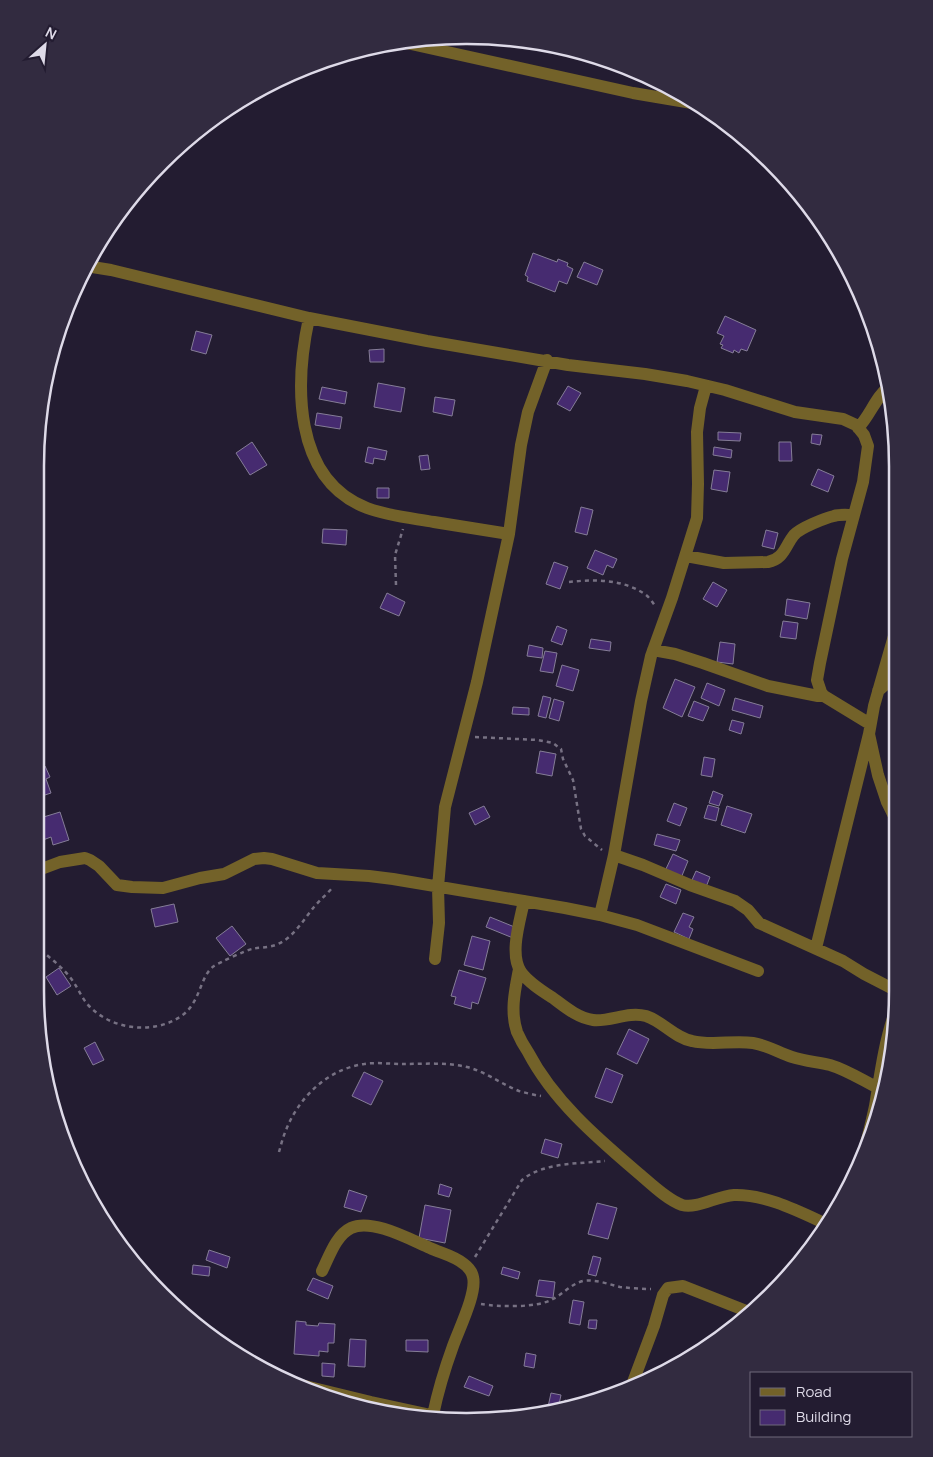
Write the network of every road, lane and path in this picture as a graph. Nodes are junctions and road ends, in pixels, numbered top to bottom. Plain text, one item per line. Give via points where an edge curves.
1 (422, 46) edge
2 (679, 101) edge
3 (94, 267) edge
4 (310, 318) junction
5 (547, 360) junction
6 (706, 386) junction
7 (883, 392) edge
8 (858, 428) junction
9 (854, 515) junction
10 (408, 518) junction
11 (509, 534) junction
12 (686, 556) junction
13 (569, 582) dead end
14 (396, 585) dead end
15 (663, 622) junction
16 (653, 650) junction
17 (889, 653) edge
18 (889, 681) edge
19 (878, 691) junction
20 (824, 696) junction
21 (869, 729) junction
22 (463, 736) junction
23 (889, 806) edge
24 (614, 855) junction
25 (44, 868) edge
26 (342, 874) junction
27 (438, 887) junction
28 (524, 901) junction
29 (600, 915) junction
30 (816, 948) junction
31 (44, 953) edge
32 (435, 959) dead end
33 (519, 969) junction
34 (758, 971) dead end
35 (889, 987) edge
36 (878, 1088) edge
37 (562, 1101) junction
38 (279, 1152) dead end
39 (622, 1159) junction
40 (820, 1221) edge
41 (468, 1269) junction
42 (322, 1271) dead end
43 (668, 1288) junction
44 (470, 1301) junction
45 (743, 1310) edge
46 (634, 1378) edge
47 (377, 1403) edge
48 (389, 1406) edge
49 (434, 1412) edge

1 - 2 street
3 - 4 street
4 - 5 street
4 - 10 street via 305,338 302,391 303,423 314,458 334,488 349,499 365,508
5 - 6 street
5 - 11 street via 520,444
6 - 8 street via 795,412 843,419
6 - 12 street via 697,432 697,518
7 - 8 street
8 - 9 street via 868,446
9 - 12 street via 833,516 798,530 775,561 724,563
9 - 20 street via 817,680
10 - 11 street
10 - 14 path via 395,555
11 - 22 street
12 - 15 street
13 - 15 path via 606,581 635,589 646,595
15 - 16 street
16 - 20 street via 675,654 768,686
16 - 24 street
17 - 19 street
18 - 19 street
19 - 21 street
20 - 21 street
21 - 23 street via 878,775
21 - 30 street
22 - 24 path via 538,740 553,743 561,749 574,780 581,829 599,848
22 - 27 street via 445,807
24 - 29 street
24 - 30 street via 735,901 759,923
25 - 26 street via 88,858 117,885 144,888 163,888 218,875 258,858 272,859 316,873
26 - 27 street
26 - 31 path via 284,941 251,949 219,962 207,973 202,988 184,1014 157,1026 127,1027 102,1017 89,1006 70,977
27 - 28 street
27 - 32 street via 440,913
28 - 29 street
28 - 33 street via 516,941
29 - 34 street via 637,925
30 - 35 street
33 - 36 street via 540,990 588,1019 602,1020 634,1014 646,1016 689,1040 759,1044 793,1058 837,1068
33 - 37 street via 513,1015 518,1033 538,1071
37 - 38 path via 518,1090 464,1066 366,1064 324,1079 308,1095 286,1130
37 - 39 street
39 - 40 street via 681,1204 695,1206 722,1197 744,1195 778,1204
39 - 41 path via 561,1165 529,1175 522,1180
41 - 42 street via 452,1257 410,1238 379,1228 359,1226 350,1228 341,1236
41 - 44 street via 473,1285
43 - 44 path via 634,1288 584,1281 551,1301 541,1303 494,1306
43 - 45 street via 683,1286
43 - 46 street
44 - 49 street via 449,1357
47 - 48 street

